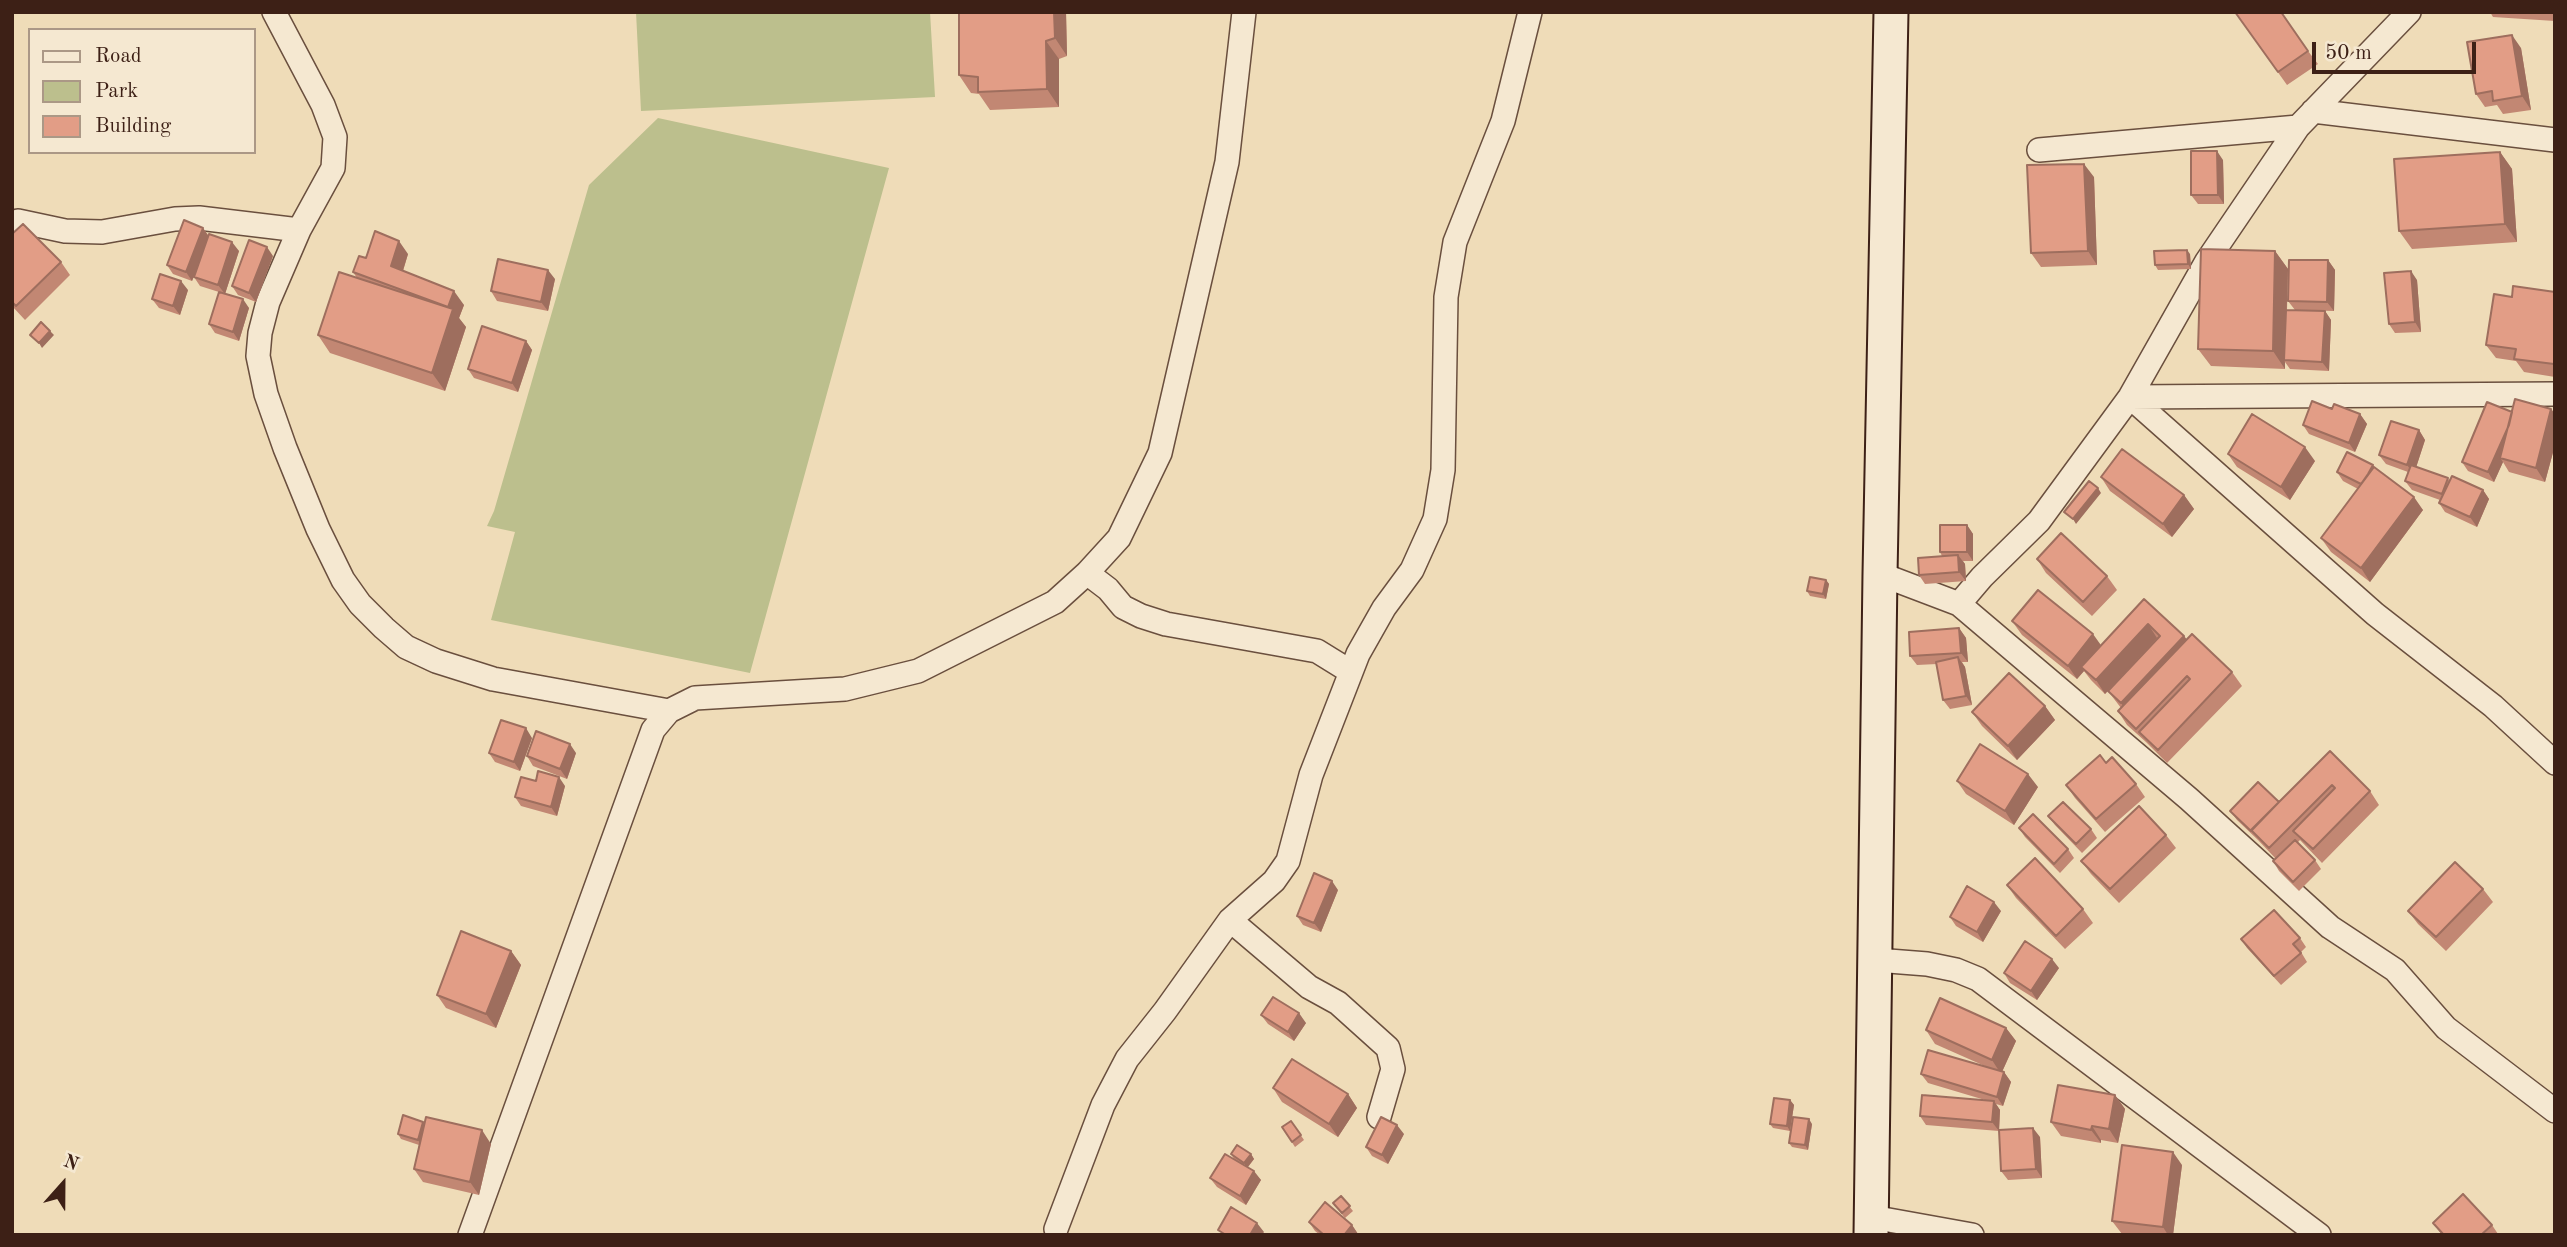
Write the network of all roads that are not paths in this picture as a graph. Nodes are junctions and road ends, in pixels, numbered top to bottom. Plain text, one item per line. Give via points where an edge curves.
1 (274, 12) edge
2 (1244, 12) edge
3 (1530, 12) edge
4 (1891, 12) edge
5 (2409, 12) edge
6 (2306, 119) junction
7 (2555, 140) edge
8 (2039, 150) dead end
9 (18, 222) dead end
10 (299, 230) junction
11 (2555, 394) edge
12 (2130, 397) junction
13 (1087, 573) junction
14 (1880, 574) junction
15 (1959, 604) junction
16 (1351, 672) junction
17 (669, 711) junction
18 (2555, 763) edge
19 (1230, 920) junction
20 (1876, 960) junction
21 (2555, 1111) edge
22 (1379, 1117) edge
23 (1872, 1226) edge
24 (1056, 1229) dead end
25 (470, 1235) edge
26 (1972, 1235) edge
27 (2319, 1235) edge

1 - 10 street via 335,137 333,168
2 - 13 street via 1227,162 1160,453 1119,538
3 - 16 street via 1503,121 1455,242 1446,297 1443,458 1435,519 1412,570 1384,608
4 - 14 street
5 - 6 street
6 - 7 street
6 - 8 street
6 - 12 street via 2207,261
9 - 10 street via 102,232 199,218
10 - 17 street via 268,302 258,356 285,449 318,529 360,604 406,647 436,661 493,679
11 - 12 street
12 - 15 street via 2039,521
12 - 18 street via 2375,614 2493,706
13 - 16 street via 1124,607 1141,616 1317,651
13 - 17 street via 1055,602 918,671 845,689 695,698
14 - 15 street
14 - 20 street
15 - 21 street via 2189,799 2330,928 2395,970 2446,1028
16 - 19 street via 1311,775 1288,862
17 - 25 street via 653,730
19 - 22 street via 1388,1048 1394,1069
19 - 24 street via 1127,1059 1103,1105
20 - 23 street
20 - 27 street via 1946,968 1978,979
23 - 26 street

